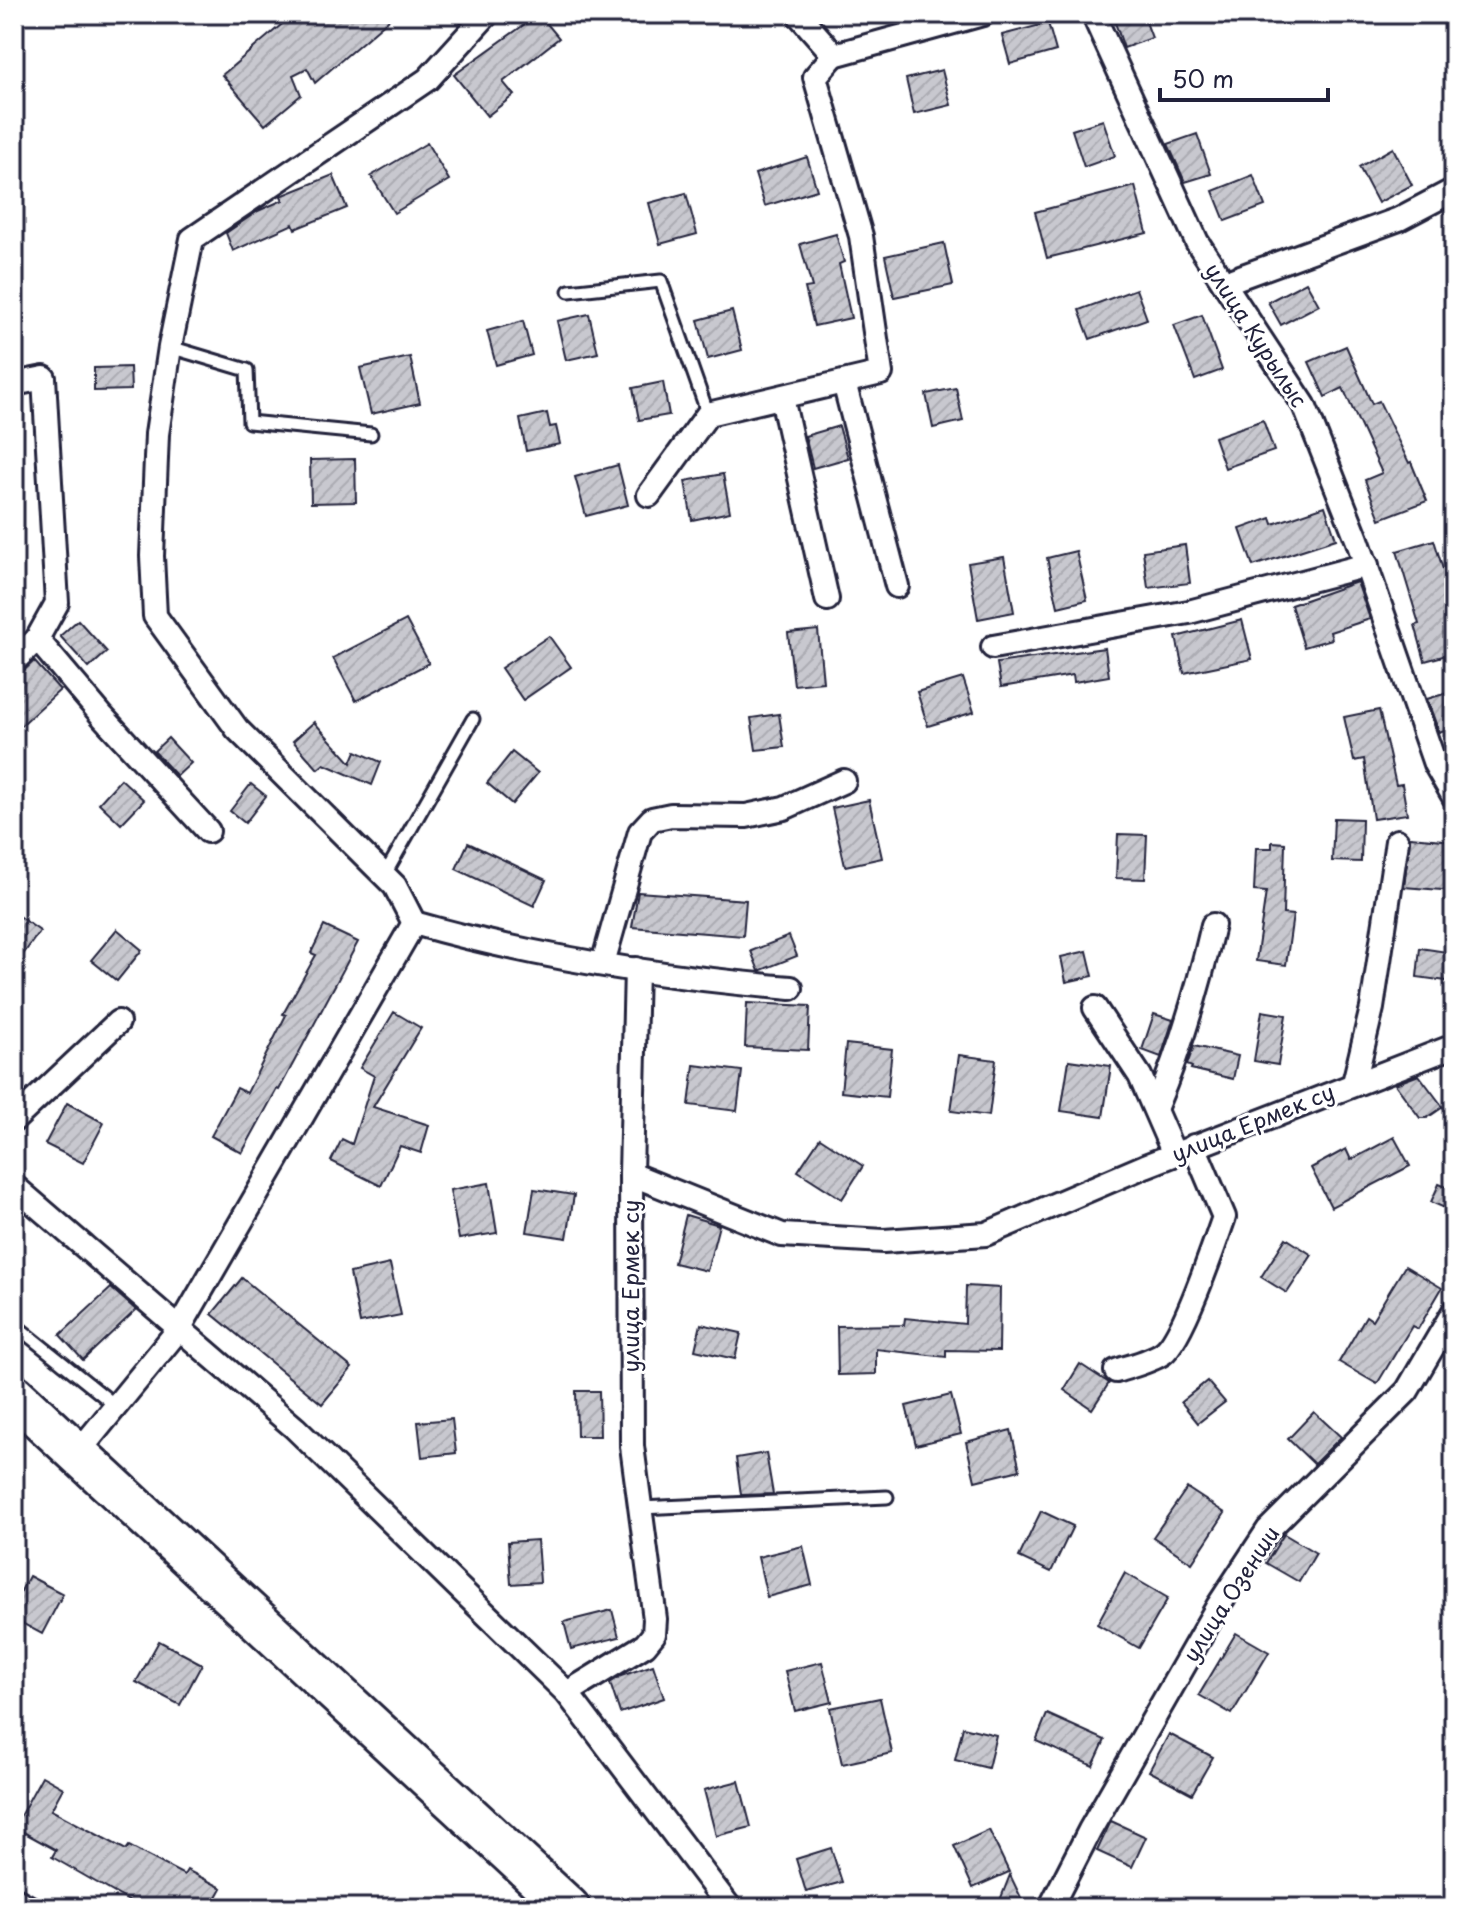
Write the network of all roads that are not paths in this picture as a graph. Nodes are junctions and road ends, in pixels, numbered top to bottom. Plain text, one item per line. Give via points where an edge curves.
1 (487, 14) edge
2 (798, 14) edge
3 (983, 14) edge
4 (1093, 14) edge
5 (834, 55) junction
6 (1454, 190) edge
7 (1224, 283) junction
8 (569, 291) dead end
9 (170, 347) junction
10 (844, 382) junction
11 (14, 384) edge
12 (782, 398) junction
13 (708, 414) junction
14 (371, 434) dead end
15 (649, 495) dead end
16 (1367, 565) junction
17 (897, 586) dead end
18 (827, 599) dead end
19 (37, 639) junction
20 (993, 647) dead end
21 (14, 661) edge
22 (473, 719) dead end
23 (844, 781) dead end
24 (1454, 797) edge
25 (208, 831) dead end
26 (1397, 841) dead end
27 (384, 876) junction
28 (414, 923) junction
29 (1213, 925) dead end
30 (603, 963) junction
31 (636, 969) junction
32 (791, 988) dead end
33 (1095, 1008) dead end
34 (118, 1022) dead end
35 (1454, 1046) edge
36 (1354, 1083) junction
37 (1155, 1109) junction
38 (14, 1120) edge
39 (1184, 1150) junction
40 (631, 1174) junction
41 (14, 1186) edge
42 (1454, 1311) edge
43 (14, 1324) edge
44 (179, 1329) junction
45 (1116, 1371) dead end
46 (14, 1395) edge
47 (116, 1406) junction
48 (76, 1455) junction
49 (887, 1497) dead end
50 (640, 1508) junction
51 (567, 1693) junction
52 (14, 1899) edge
53 (30, 1908) edge
54 (569, 1908) edge
55 (730, 1908) edge
56 (1050, 1908) edge

1 - 9 street via 428,79 192,239
2 - 5 street
3 - 5 street
4 - 7 street, улица Курылыс via 1197,242
5 - 10 street via 815,77 861,236 881,373
6 - 7 street via 1399,219
7 - 16 street, улица Курылыс via 1304,405
8 - 13 lane via 661,281
9 - 14 lane via 247,370 249,422
9 - 27 street via 157,434 155,616 237,729
10 - 12 street
10 - 17 street
11 - 19 street via 44,378 57,603
12 - 13 street
12 - 18 street
13 - 15 street
16 - 20 street via 1189,612
16 - 24 street, улица Курылыс via 1435,764
19 - 21 street
19 - 25 street
22 - 27 lane
23 - 30 street via 784,808 746,816 652,819 640,832
26 - 36 street via 1372,1008
27 - 28 street
28 - 30 street via 490,944
28 - 44 street
29 - 37 street via 1196,999
30 - 31 street
31 - 32 street
31 - 40 street
33 - 37 street
34 - 38 street
35 - 36 street, улица Ермек су
36 - 39 street, улица Ермек су
37 - 39 street
39 - 40 street, улица Ермек су via 986,1234 884,1241 782,1235
39 - 45 street via 1224,1217 1185,1318 1164,1353
40 - 50 street, улица Ермек су via 632,1446
41 - 44 street
42 - 56 street, улица Озенши via 1407,1391 1268,1530 1195,1646
43 - 47 lane
44 - 47 street
44 - 51 street via 295,1428
46 - 48 highway
47 - 48 street
48 - 54 highway
49 - 50 lane
50 - 51 street, улица Ермек су via 654,1634 645,1645
51 - 55 street
52 - 53 street

